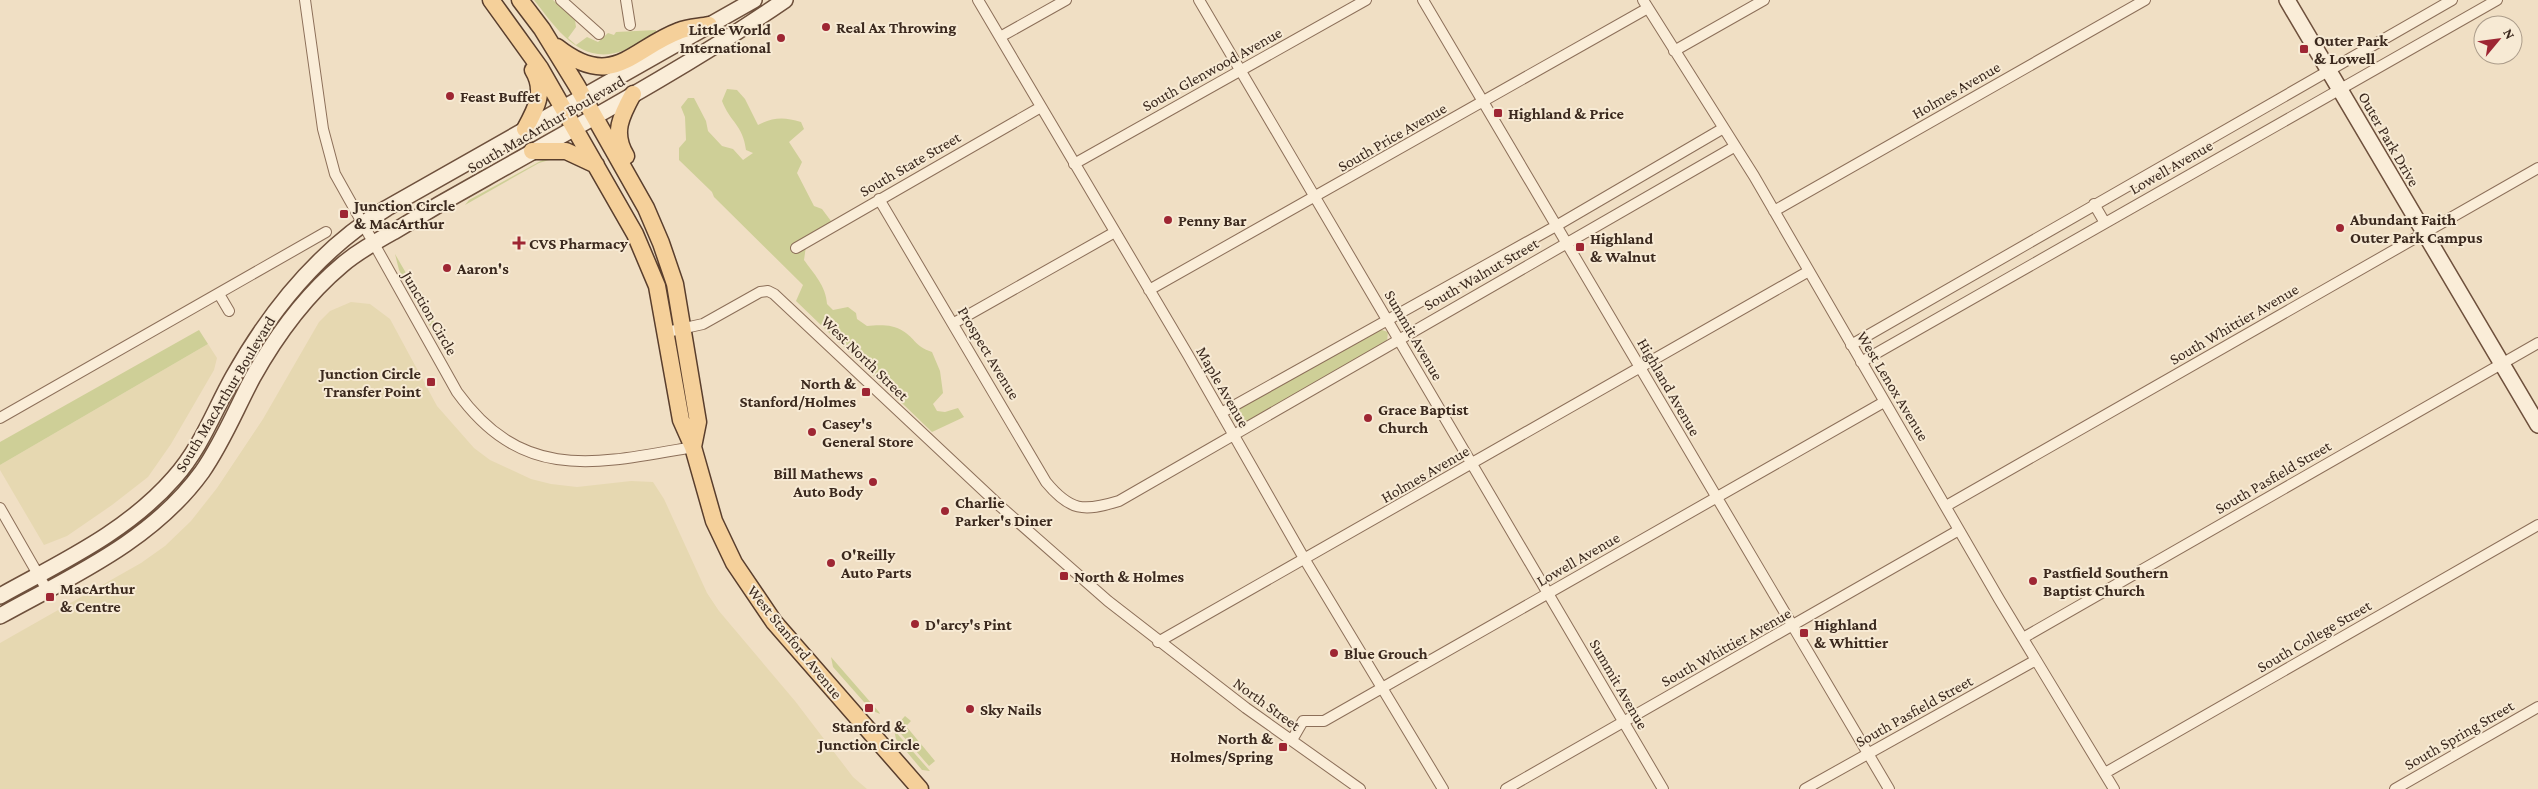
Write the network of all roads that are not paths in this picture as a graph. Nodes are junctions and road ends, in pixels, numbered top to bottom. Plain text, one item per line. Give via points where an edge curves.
1 (305, 0) edge
2 (480, 0) edge
3 (491, 0) edge
4 (520, 0) edge
5 (562, 0) edge
6 (626, 0) edge
7 (754, 0) edge
8 (785, 0) edge
9 (978, 0) edge
10 (1066, 0) edge
11 (1199, 0) edge
12 (1366, 0) edge
13 (1423, 0) edge
14 (1764, 0) edge
15 (2145, 0) edge
16 (2286, 0) edge
17 (2452, 0) edge
18 (2497, 0) edge
19 (1645, 4) edge
20 (709, 25) junction
21 (630, 26) dead end
22 (544, 32) junction
23 (599, 34) dead end
24 (1000, 37) junction
25 (1674, 51) junction
26 (2329, 70) junction
27 (1240, 71) junction
28 (2340, 89) junction
29 (633, 94) junction
30 (583, 97) junction
31 (1483, 102) junction
32 (1041, 107) junction
33 (564, 108) junction
34 (594, 116) junction
35 (574, 128) junction
36 (526, 129) junction
37 (1722, 129) junction
38 (1734, 147) junction
39 (532, 151) junction
40 (1074, 164) junction
41 (596, 165) junction
42 (2538, 168) edge
43 (1316, 197) junction
44 (879, 199) junction
45 (2094, 204) junction
46 (646, 208) junction
47 (1778, 209) junction
48 (2105, 223) junction
49 (362, 225) junction
50 (1556, 226) junction
51 (326, 232) dead end
52 (1115, 232) junction
53 (2424, 233) junction
54 (1566, 242) junction
55 (373, 244) junction
56 (796, 248) dead end
57 (1809, 272) junction
58 (1149, 290) junction
59 (219, 294) junction
60 (229, 311) dead end
61 (1388, 321) junction
62 (954, 324) junction
63 (684, 329) junction
64 (666, 332) junction
65 (1398, 340) junction
66 (2538, 343) edge
67 (1851, 344) junction
68 (1861, 362) junction
69 (2502, 364) junction
70 (1640, 368) junction
71 (1884, 402) junction
72 (1221, 413) junction
73 (0, 418) edge
74 (2538, 425) edge
75 (1233, 434) junction
76 (693, 447) junction
77 (1473, 464) junction
78 (1715, 496) junction
79 (1946, 506) junction
80 (0, 508) edge
81 (1085, 508) joint
82 (2538, 524) edge
83 (1960, 530) junction
84 (1305, 560) junction
85 (38, 575) junction
86 (47, 590) junction
87 (1548, 593) junction
88 (0, 596) edge
89 (0, 616) edge
90 (1792, 627) junction
91 (2023, 638) junction
92 (1158, 642) junction
93 (2036, 660) junction
94 (1381, 688) junction
95 (2538, 706) edge
96 (1623, 722) junction
97 (1292, 740) junction
98 (1868, 754) junction
99 (2105, 773) junction
100 (2110, 788) edge
101 (920, 789) edge
102 (1360, 789) edge
103 (1443, 789) edge
104 (1506, 789) edge
105 (1663, 789) edge
106 (1806, 789) edge
107 (1889, 789) edge
108 (2395, 789) edge

1 - 49 street, Junction Circle via 328,153 339,183
2 - 36 main road via 538,80 538,105
3 - 33 main road, West Stanford Avenue via 524,43
4 - 22 main road
5 - 23 street
6 - 21 street
7 - 20 main road, South MacArthur Boulevard
8 - 29 main road, South MacArthur Boulevard via 730,38
9 - 24 street, Maple Avenue
10 - 24 street
11 - 27 street, Summit Avenue
12 - 27 street, South Glenwood Avenue
13 - 31 street, Highland Avenue
14 - 25 street
15 - 47 street, Holmes Avenue
16 - 26 main road, Outer Park Drive
17 - 26 street, Lowell Avenue
18 - 28 street, Lowell Avenue
19 - 25 street, West Lenox Avenue
19 - 31 street, South Price Avenue
20 - 22 main road via 679,30 630,58 607,66 577,61 556,47
20 - 30 main road, South MacArthur Boulevard
22 - 30 main road, West Stanford Avenue
24 - 32 street, Maple Avenue
25 - 37 street, West Lenox Avenue
26 - 28 main road, Outer Park Drive
26 - 45 street, Lowell Avenue
27 - 40 street, South Glenwood Avenue
27 - 43 street, Summit Avenue
28 - 48 street, Lowell Avenue
28 - 53 main road, Outer Park Drive
29 - 34 main road, South MacArthur Boulevard
29 - 46 main road via 620,118 619,140 646,193
30 - 33 main road, South MacArthur Boulevard
30 - 34 main road, West Stanford Avenue
31 - 43 street, South Price Avenue
31 - 50 street, Highland Avenue
32 - 40 street, Maple Avenue
32 - 44 street, South State Street
33 - 35 main road, West Stanford Avenue
33 - 36 main road, South MacArthur Boulevard
34 - 35 main road, South MacArthur Boulevard
34 - 46 main road, West Stanford Avenue
35 - 39 main road, South MacArthur Boulevard
35 - 41 main road, West Stanford Avenue
36 - 49 main road, South MacArthur Boulevard
37 - 38 street, West Lenox Avenue
37 - 50 street, South Walnut Street
38 - 47 street, West Lenox Avenue
38 - 54 street, South Walnut Street
39 - 41 main road via 566,151
39 - 55 main road, South MacArthur Boulevard
40 - 52 street, Maple Avenue
41 - 64 main road, West Stanford Avenue via 647,261 657,286
42 - 53 street, South Whittier Avenue
43 - 58 street, South Price Avenue
43 - 61 street, Summit Avenue
44 - 56 street, South State Street
44 - 62 street, Prospect Avenue
45 - 48 street
45 - 67 street, Lowell Avenue
46 - 63 main road, West Stanford Avenue via 668,262
47 - 57 street, West Lenox Avenue
48 - 68 street, Lowell Avenue
49 - 55 street, Junction Circle
49 - 85 main road, South MacArthur Boulevard via 309,271 277,308 232,378 201,440 175,477 122,525
50 - 54 street, Highland Avenue
50 - 61 street, South Walnut Street
51 - 59 street
52 - 58 street, Maple Avenue
52 - 62 street
53 - 69 main road, Outer Park Drive
53 - 79 street, South Whittier Avenue
54 - 65 street, South Walnut Street
54 - 70 street, Highland Avenue
55 - 76 street, Junction Circle via 457,392 471,411 509,442 534,454 591,463
55 - 86 main road, South MacArthur Boulevard via 324,281 286,326 252,380 221,442 189,488 163,515 124,546
57 - 67 street, West Lenox Avenue
57 - 70 street, Holmes Avenue
58 - 72 street, Maple Avenue
59 - 60 street
59 - 73 street
61 - 65 street, Summit Avenue
61 - 72 street, South Walnut Street
62 - 81 street, Prospect Avenue via 1046,482 1067,503
63 - 64 street, West North Street
63 - 76 main road, West Stanford Avenue via 698,422
63 - 92 street, West North Street via 712,320 760,292 774,294 1042,544
64 - 76 main road, West Stanford Avenue via 680,420
65 - 75 street, South Walnut Street
65 - 77 street, Summit Avenue
66 - 69 street, South Pasfield Street
67 - 68 street, West Lenox Avenue
68 - 71 street, West Lenox Avenue
69 - 74 main road, Outer Park Drive
69 - 91 street, South Pasfield Street
70 - 77 street, Holmes Avenue
70 - 78 street, Highland Avenue
71 - 78 street, Lowell Avenue
71 - 79 street, West Lenox Avenue
72 - 75 street, Maple Avenue
75 - 81 street, South Walnut Street via 1119,501
75 - 84 street, Maple Avenue
76 - 101 main road, West Stanford Avenue via 714,521 734,563 755,596
77 - 84 street, Holmes Avenue
77 - 87 street, Summit Avenue
78 - 87 street, Lowell Avenue
78 - 90 street, Highland Avenue
79 - 83 street, West Lenox Avenue
80 - 85 street
82 - 99 street, South College Street
83 - 90 street, South Whittier Avenue
83 - 91 street, West Lenox Avenue
84 - 92 street, Holmes Avenue
84 - 94 street, Maple Avenue
85 - 86 street
85 - 88 main road, South MacArthur Boulevard
86 - 89 main road, South MacArthur Boulevard
87 - 94 street, Lowell Avenue
87 - 96 street, Summit Avenue
90 - 96 street, South Whittier Avenue
90 - 98 street, Highland Avenue
91 - 93 street, West Lenox Avenue
92 - 97 street, North Street
93 - 98 street, South Pasfield Street
93 - 99 street, West Lenox Avenue
94 - 97 street, Lowell Avenue via 1324,721 1303,721
94 - 103 street, Maple Avenue
95 - 108 street, South Spring Street
96 - 104 street, South Whittier Avenue
96 - 105 street, Summit Avenue
97 - 102 street, North Street
98 - 106 street, South Pasfield Street
98 - 107 street, Highland Avenue
99 - 100 street, West Lenox Avenue

